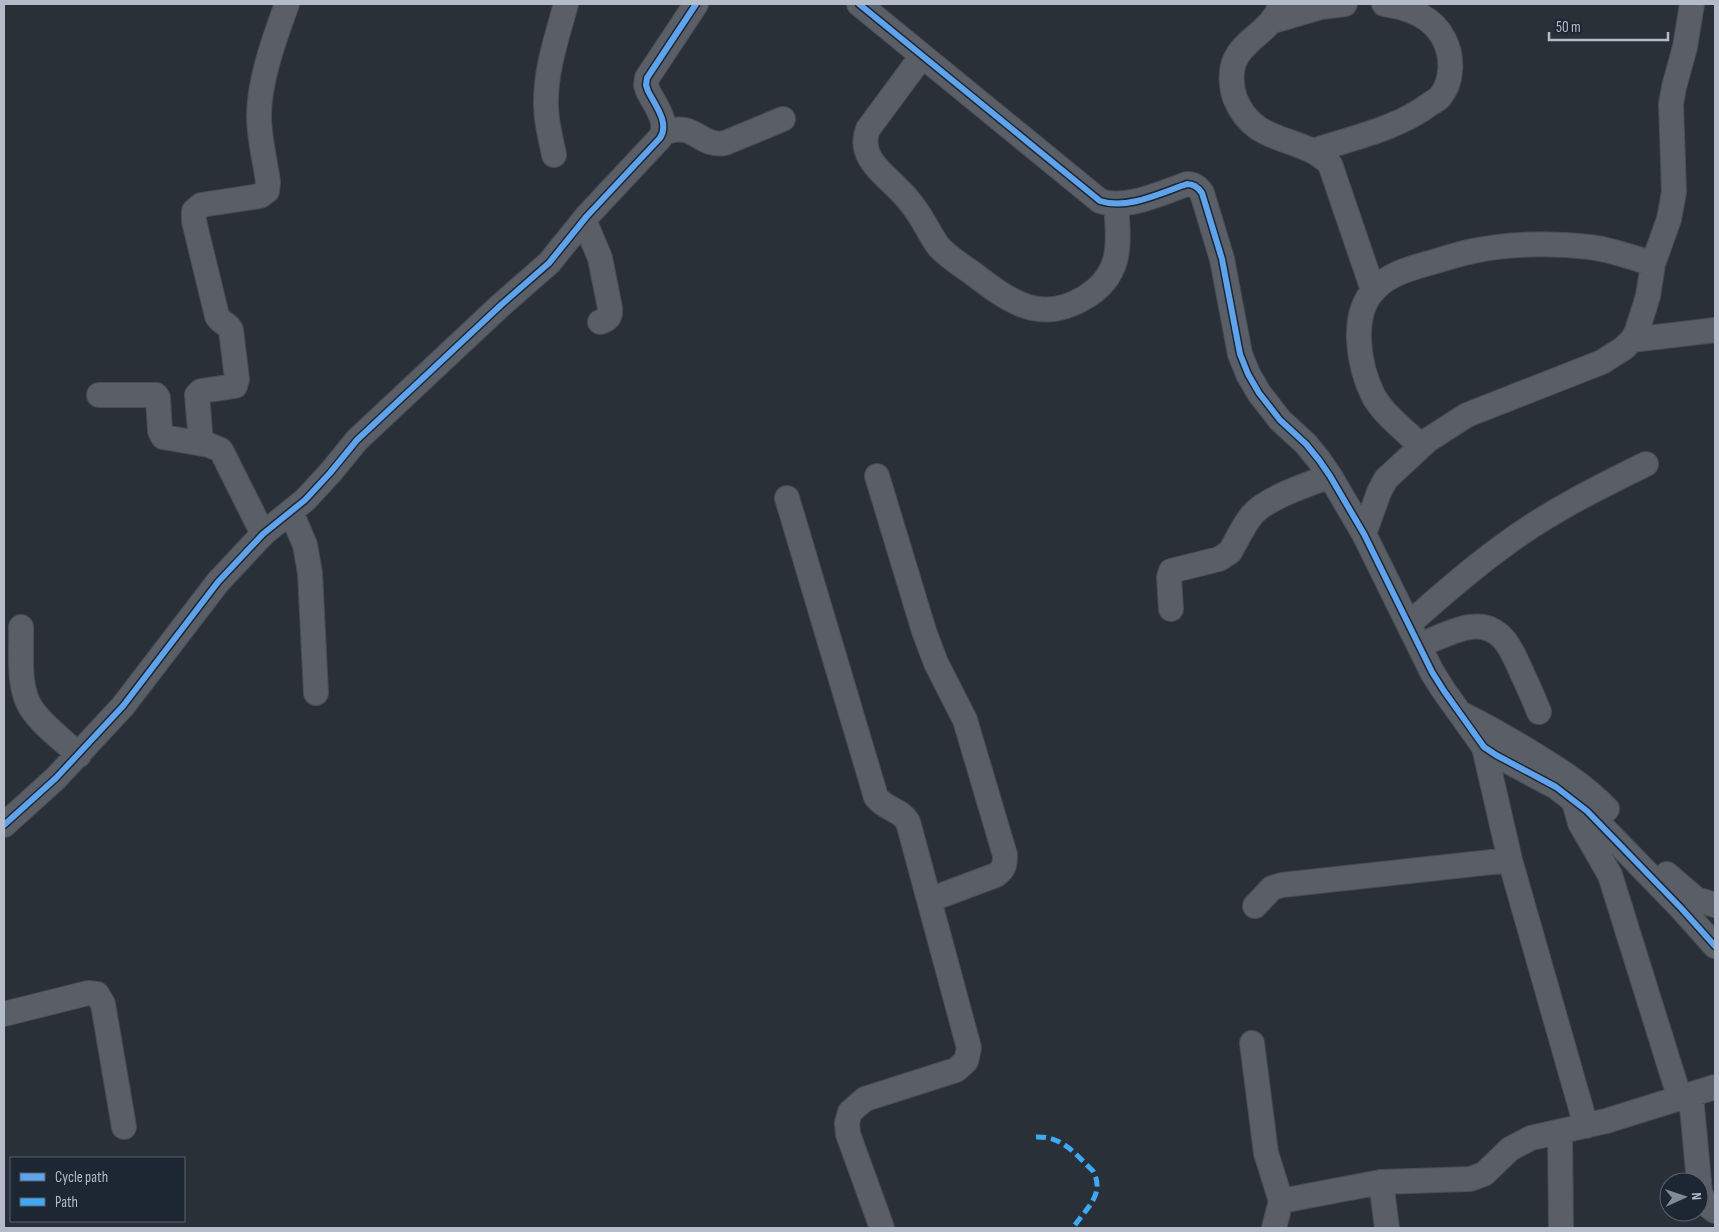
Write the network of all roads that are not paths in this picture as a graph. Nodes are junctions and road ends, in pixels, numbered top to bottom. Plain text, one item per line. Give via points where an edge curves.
1 (288, 4) edge
2 (566, 4) edge
3 (696, 4) edge
4 (859, 4) edge
5 (1344, 4) edge
6 (1384, 4) edge
7 (1692, 4) edge
8 (1277, 12) edge
9 (922, 56) junction
10 (783, 119) dead end
11 (663, 133) junction
12 (1313, 151) junction
13 (554, 155) dead end
14 (1116, 205) junction
15 (584, 220) junction
16 (1652, 264) junction
17 (1373, 290) junction
18 (600, 322) dead end
19 (1715, 330) edge
20 (1632, 340) junction
21 (100, 395) dead end
22 (201, 443) junction
23 (1422, 446) junction
24 (1646, 464) dead end
25 (878, 476) dead end
26 (1330, 476) junction
27 (787, 498) dead end
28 (291, 512) junction
29 (263, 534) junction
30 (1364, 534) junction
31 (1171, 610) dead end
32 (1409, 624) junction
33 (21, 628) dead end
34 (1419, 645) junction
35 (316, 693) dead end
36 (1539, 712) dead end
37 (1460, 713) junction
38 (1484, 747) junction
39 (78, 754) junction
40 (1573, 800) junction
41 (4, 825) edge
42 (1510, 860) junction
43 (929, 900) junction
44 (1715, 905) edge
45 (1255, 906) dead end
46 (1715, 946) edge
47 (4, 1014) edge
48 (1252, 1043) dead end
49 (1715, 1087) edge
50 (1686, 1097) junction
51 (1586, 1126) junction
52 (124, 1127) dead end
53 (1560, 1132) junction
54 (1697, 1172) edge
55 (1380, 1182) junction
56 (1281, 1201) junction
57 (882, 1228) edge
58 (1274, 1228) edge
59 (1388, 1228) edge
60 (1561, 1228) edge

1 - 22 street via 260,100 267,190 260,196 201,205 194,211 217,316 231,330 237,379 235,386 201,391 197,395
2 - 13 street via 546,90
3 - 11 street via 647,78 648,91 664,124
4 - 9 street
5 - 8 street
6 - 12 street via 1401,6 1425,18 1441,32 1450,50 1451,64 1440,98 1409,117
7 - 16 street via 1671,104 1672,208
8 - 12 street via 1235,60 1231,78 1233,92 1240,111 1255,126
9 - 14 street via 1094,198
9 - 14 street via 868,129 864,142 868,158 904,194 938,246 950,257 1008,299 1044,310 1072,305 1093,293 1112,271 1118,248
10 - 11 street via 719,144 680,128
11 - 15 street
12 - 17 street via 1330,164 1335,175
14 - 26 street via 1187,184 1198,188 1222,258 1240,354 1248,374 1280,420 1306,444
15 - 18 street via 600,258 610,308 608,319
15 - 28 street via 549,263 358,440
16 - 17 street via 1590,247 1514,245 1473,251 1405,270
16 - 20 street via 1648,296
17 - 23 street via 1360,318 1358,341 1362,365 1374,397
19 - 20 street
20 - 23 street via 1602,362 1467,415
21 - 22 street via 156,395 163,437
22 - 29 street via 217,447 224,454
23 - 30 street via 1386,480
24 - 32 street via 1585,495 1504,545
25 - 43 street via 924,631 965,720 1005,855 1005,864 996,875
26 - 30 street
26 - 31 street via 1259,508 1225,556 1171,571
27 - 43 street via 876,798 881,804 902,813 908,822
28 - 29 street
28 - 35 street via 304,545 310,573
29 - 39 street via 218,582 123,706
30 - 32 street
32 - 34 street
33 - 39 street via 22,684 30,706
34 - 36 street via 1469,627 1491,629 1508,642 1514,652
34 - 37 street via 1440,685
37 - 38 street
37 - 44 street via 1580,784 1685,890 1696,899
38 - 40 street
38 - 42 street
39 - 41 street
40 - 46 street via 1668,894
40 - 50 street via 1580,823 1610,875
42 - 45 street via 1282,885 1272,888
42 - 51 street
43 - 57 street via 968,1055 956,1070 865,1099 850,1112 848,1134
47 - 52 street via 92,992 100,997
48 - 56 street via 1266,1153
49 - 50 street
50 - 51 street
50 - 54 street
51 - 53 street
53 - 55 street via 1516,1144 1484,1174 1470,1179
53 - 60 street
55 - 56 street
55 - 59 street
56 - 58 street

